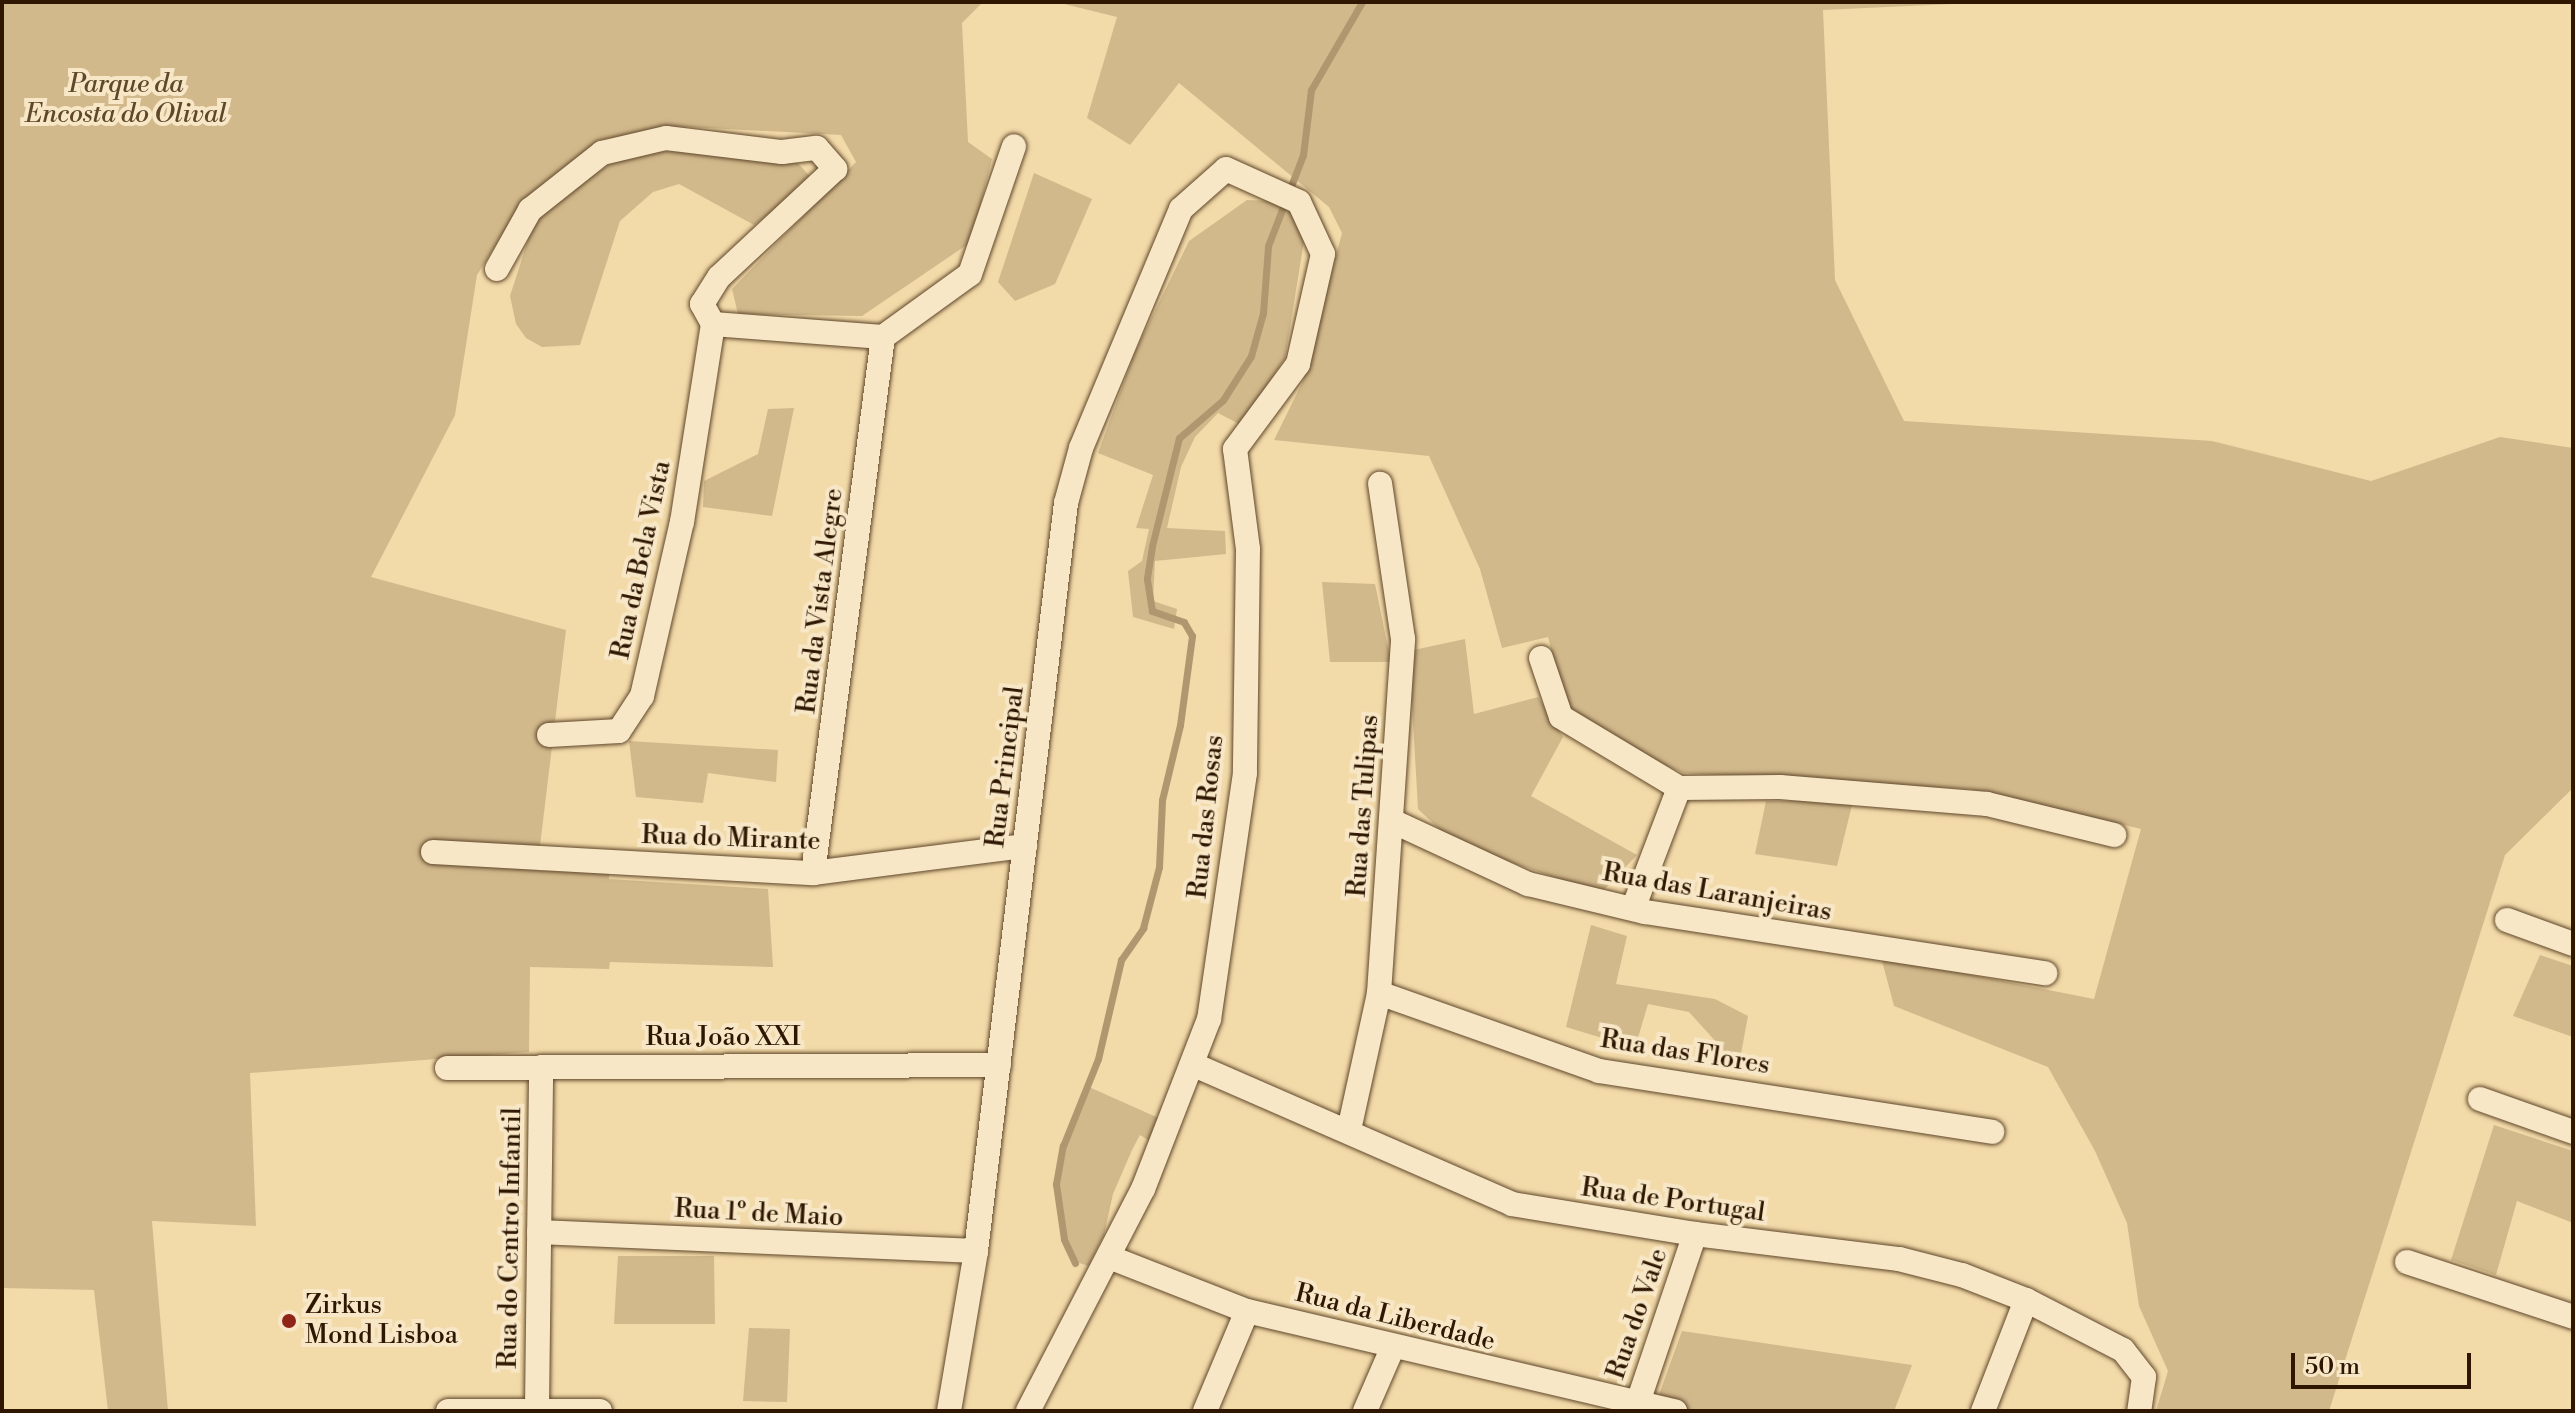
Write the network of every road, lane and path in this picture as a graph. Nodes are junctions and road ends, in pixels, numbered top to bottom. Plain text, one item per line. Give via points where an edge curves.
1 (1014, 146) dead end
2 (1226, 169) joint
3 (497, 269) dead end
4 (713, 324) junction
5 (883, 337) junction
6 (1380, 484) dead end
7 (1541, 658) dead end
8 (549, 735) dead end
9 (1679, 788) junction
10 (1392, 821) junction
11 (2114, 835) dead end
12 (1025, 846) junction
13 (433, 852) dead end
14 (813, 873) junction
15 (1633, 909) junction
16 (2507, 920) dead end
17 (2573, 944) edge
18 (2045, 973) dead end
19 (1379, 993) junction
20 (1192, 1064) junction
21 (999, 1065) junction
22 (541, 1067) junction
23 (447, 1068) dead end
24 (2480, 1099) dead end
25 (1349, 1130) junction
26 (1992, 1132) dead end
27 (2573, 1132) edge
28 (539, 1232) junction
29 (1695, 1234) junction
30 (976, 1251) junction
31 (1109, 1257) junction
32 (2407, 1262) dead end
33 (2026, 1300) junction
34 (1247, 1311) junction
35 (2573, 1317) edge
36 (1392, 1349) junction
37 (1636, 1407) edge
38 (537, 1408) junction
39 (448, 1411) edge
40 (600, 1411) edge
41 (949, 1411) edge
42 (1028, 1411) edge
43 (1205, 1411) edge
44 (1365, 1411) edge
45 (1675, 1411) edge
46 (1983, 1411) edge
47 (2139, 1411) edge

1 - 5 street via 970,274
2 - 12 street, Rua Principal via 1181,209 1081,448 1066,503
2 - 20 street, Rua das Rosas via 1299,202 1323,254 1298,364 1235,449 1248,549 1245,773 1209,1019
3 - 4 street, Rua da Bela Vista via 530,210 602,153 666,138 782,152 817,148 835,169 719,277 702,304
4 - 5 street
4 - 8 street, Rua da Bela Vista via 682,522 642,696 619,731
5 - 14 street, Rua da Vista Alegre
6 - 10 street, Rua das Tulipas via 1403,639
7 - 9 street via 1561,717
9 - 11 street via 1780,787 1987,804
9 - 15 street
10 - 15 street, Rua das Laranjeiras via 1528,884
10 - 19 street, Rua das Tulipas
12 - 14 street, Rua do Mirante
12 - 21 street, Rua Principal
13 - 14 street, Rua do Mirante
15 - 18 street, Rua das Laranjeiras
16 - 17 street
19 - 25 street, Rua das Tulipas
19 - 26 street, Rua das Flores via 1599,1071
20 - 25 street, Rua de Portugal
20 - 31 street, Rua das Rosas via 1143,1189
21 - 22 street, Rua João XXI
21 - 30 street, Rua Principal
22 - 23 street, Rua João XXI
22 - 28 street, Rua do Centro Infantil
24 - 27 street
25 - 29 street, Rua de Portugal via 1512,1204
28 - 30 street, Rua 1º de Maio
28 - 38 street, Rua do Centro Infantil
29 - 33 street, Rua de Portugal via 1899,1259 1962,1275
29 - 37 street, Rua do Vale
30 - 41 street, Rua Principal
31 - 34 street, Rua da Liberdade
31 - 42 street, Rua das Rosas
32 - 35 street
33 - 46 street
33 - 47 street, Rua de Portugal via 2123,1350 2144,1377
34 - 36 street, Rua da Liberdade
34 - 43 street
36 - 37 street, Rua da Liberdade
36 - 44 street
37 - 45 street, Rua da Liberdade
38 - 39 street
38 - 40 street

